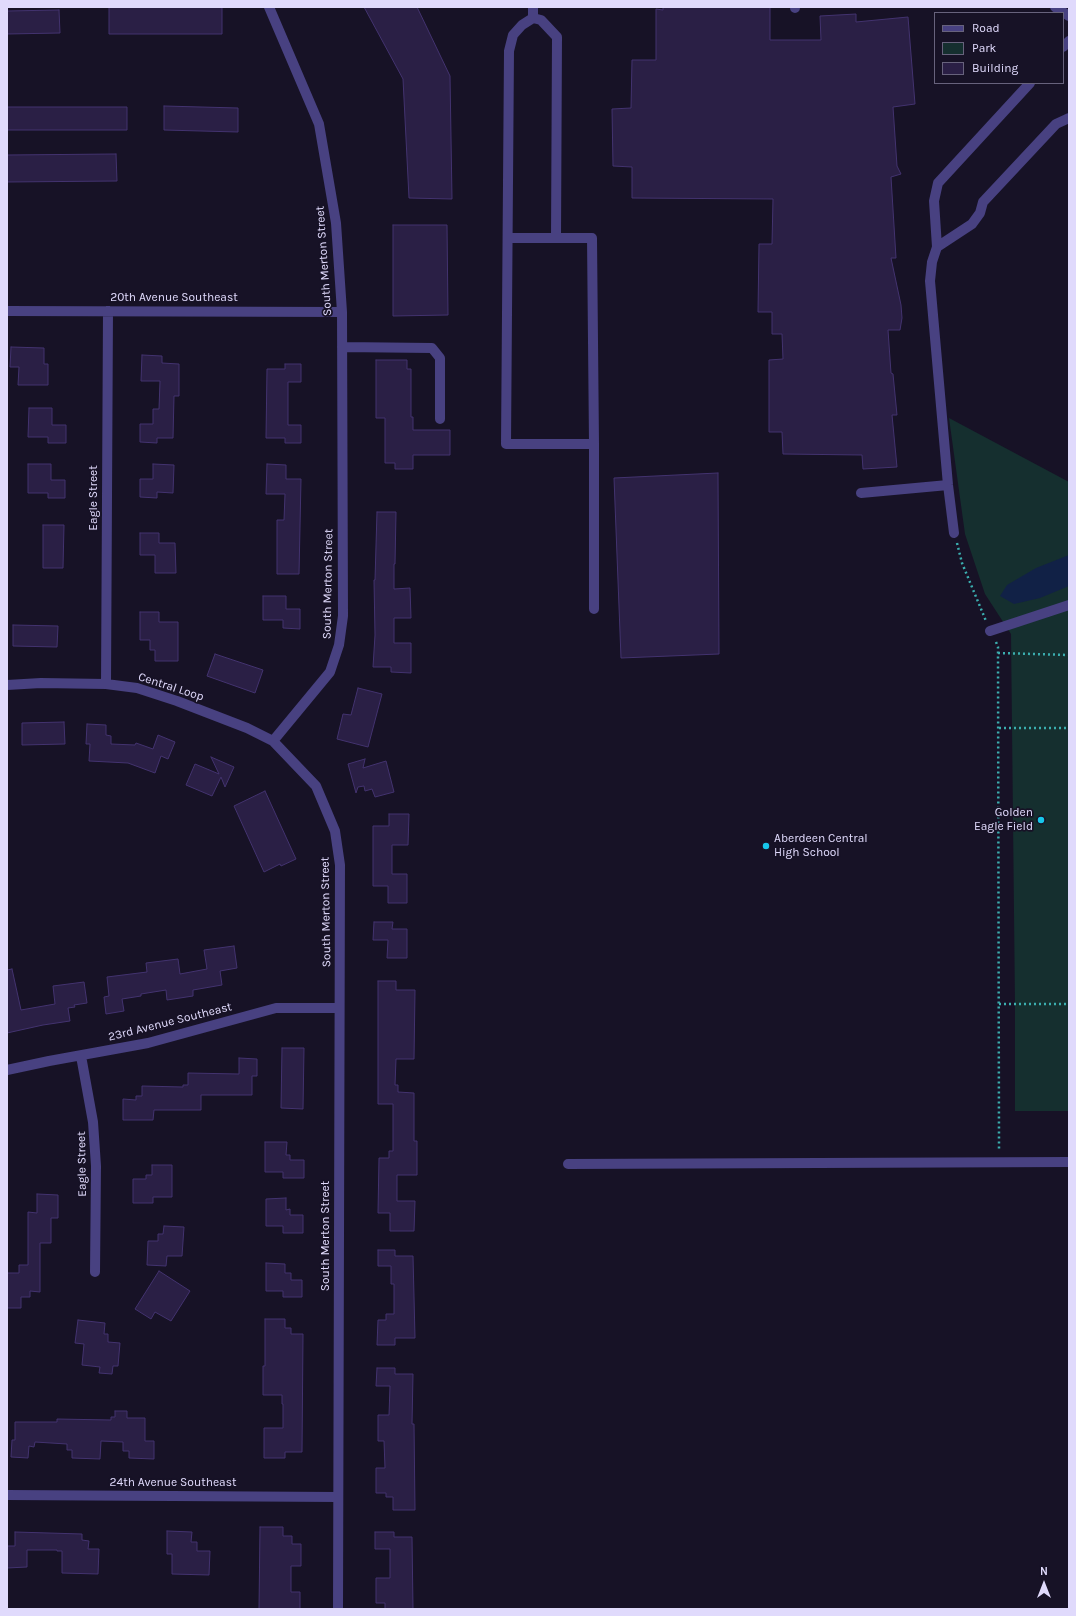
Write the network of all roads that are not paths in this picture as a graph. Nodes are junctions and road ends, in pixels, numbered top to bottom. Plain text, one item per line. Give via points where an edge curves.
1 (269, 7) edge
2 (533, 7) edge
3 (532, 18) junction
4 (1029, 84) edge
5 (1069, 118) edge
6 (508, 238) junction
7 (556, 238) junction
8 (937, 247) junction
9 (7, 311) edge
10 (108, 311) junction
11 (342, 312) junction
12 (342, 347) junction
13 (440, 420) dead end
14 (594, 444) junction
15 (948, 485) junction
16 (861, 493) dead end
17 (954, 533) road end
18 (1069, 606) edge
19 (594, 609) dead end
20 (990, 631) road end
21 (106, 684) junction
22 (7, 685) edge
23 (273, 742) junction
24 (340, 1008) junction
25 (81, 1056) junction
26 (7, 1070) edge
27 (1069, 1162) edge
28 (568, 1164) dead end
29 (95, 1272) dead end
30 (7, 1495) edge
31 (338, 1497) junction
32 (338, 1609) edge

1 - 11 street, South Merton Street via 319,124 336,223
2 - 3 street
3 - 6 street via 513,35 509,51
3 - 7 street via 541,20 557,37
4 - 8 street via 938,182 934,201
5 - 8 street via 1056,124 983,202 980,213 972,224
6 - 7 street
6 - 14 street via 506,444
7 - 14 street via 592,238
8 - 15 street via 930,281
9 - 10 street, 20th Avenue Southeast
10 - 11 street, 20th Avenue Southeast
10 - 21 street, Eagle Street
11 - 12 street, South Merton Street
12 - 13 street via 432,348 440,358
12 - 23 street, South Merton Street via 343,616 340,645 330,672
14 - 19 street
15 - 16 street
15 - 17 street
18 - 20 street
21 - 22 street, Central Loop
21 - 23 street, Central Loop via 137,688 177,701 247,728
23 - 24 street, South Merton Street via 316,786 335,831 340,865
24 - 25 street, 23rd Avenue Southeast via 276,1008 148,1044
24 - 31 street, South Merton Street
25 - 26 street, 23rd Avenue Southeast
25 - 29 street, Eagle Street via 93,1122 96,1166
27 - 28 street
30 - 31 street, 24th Avenue Southeast
31 - 32 street, South Merton Street

